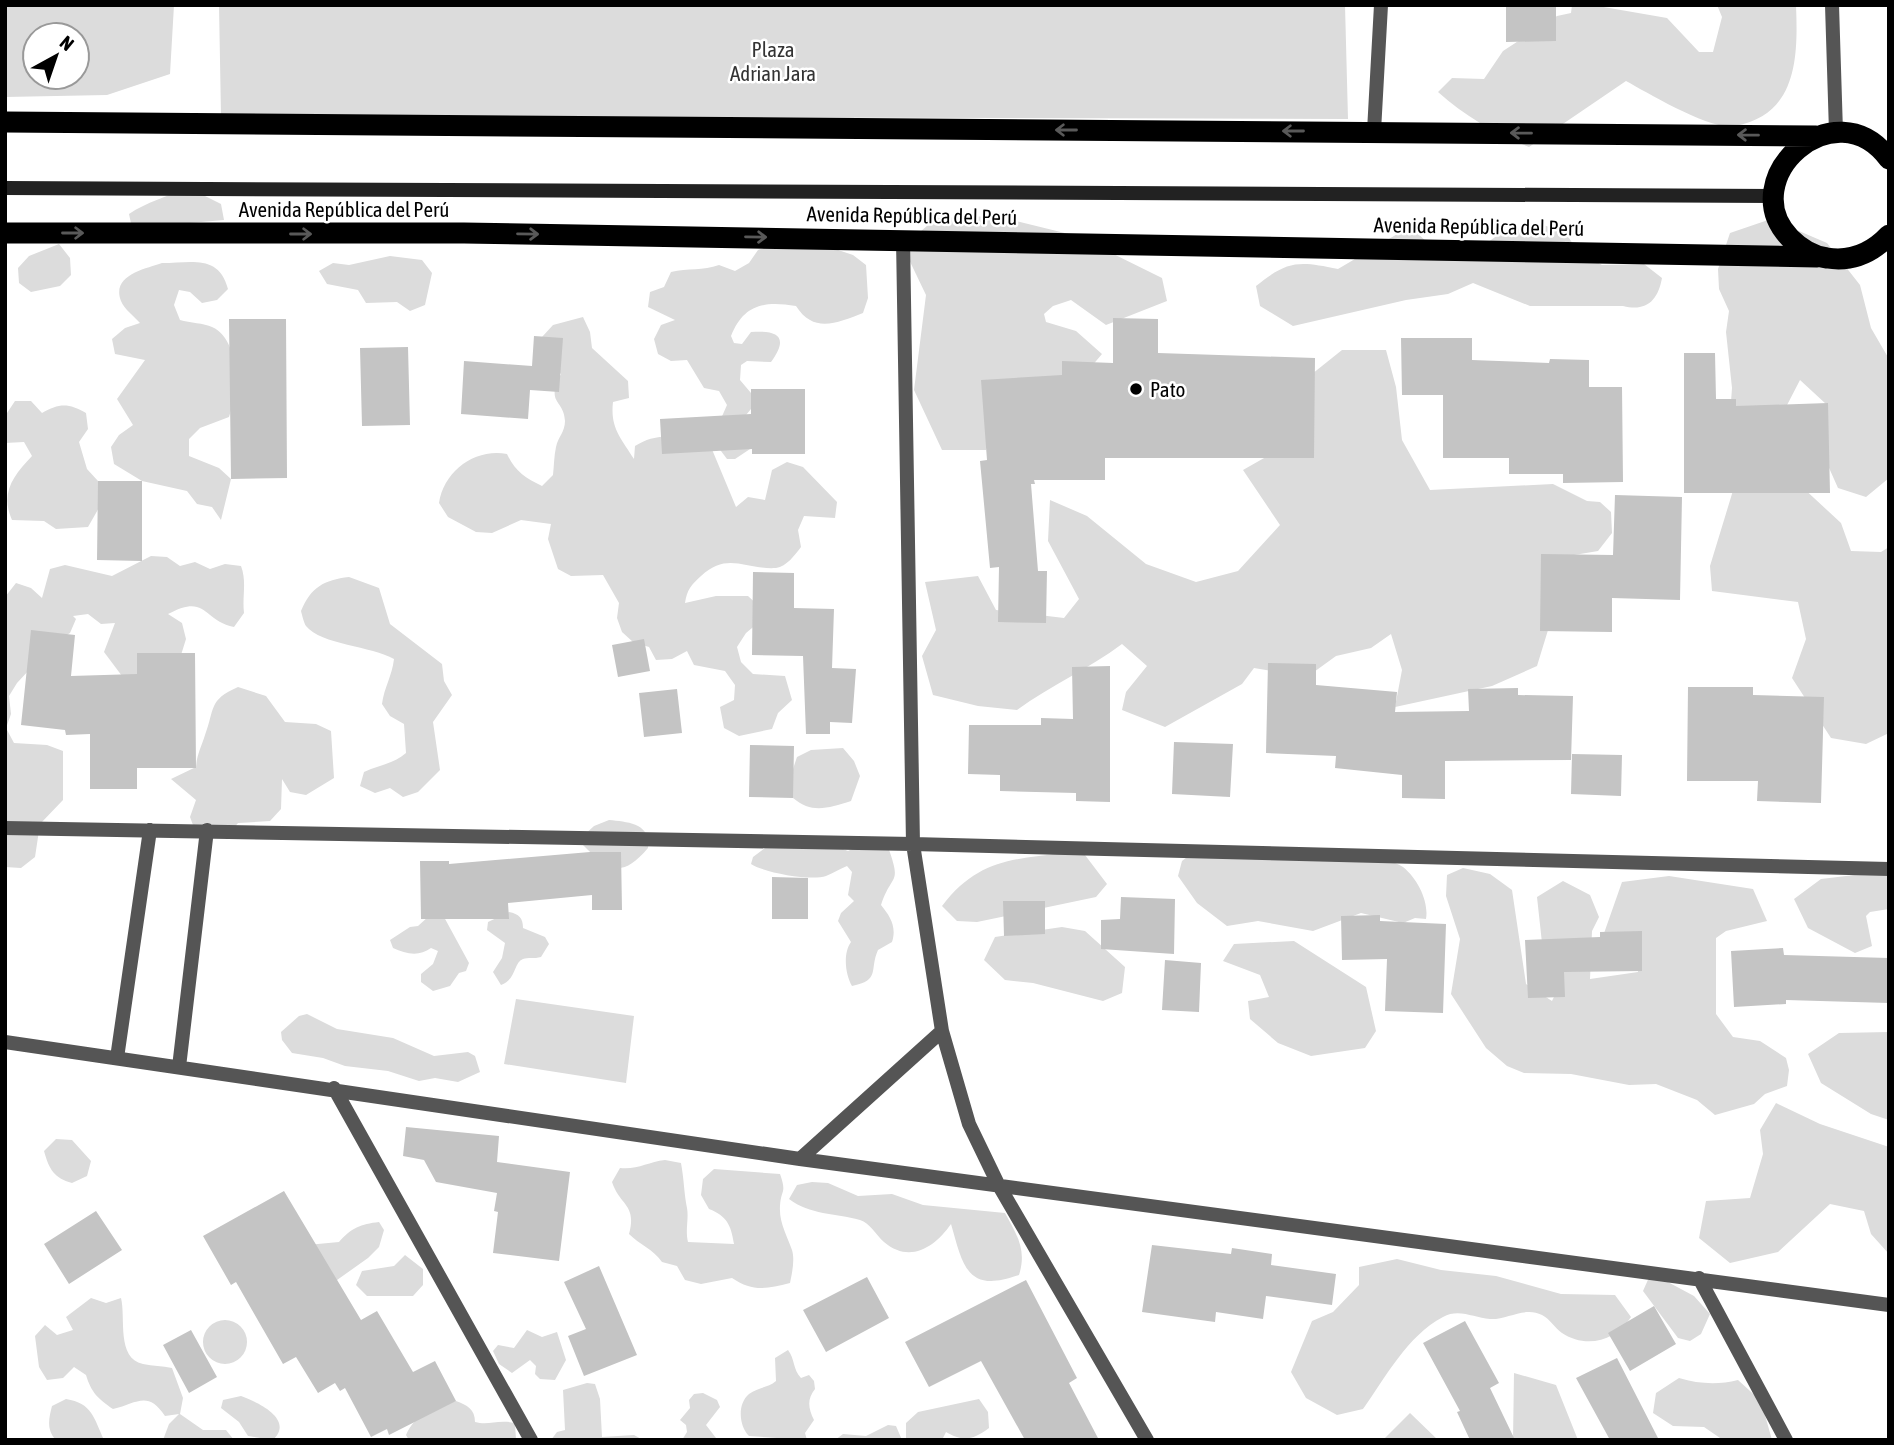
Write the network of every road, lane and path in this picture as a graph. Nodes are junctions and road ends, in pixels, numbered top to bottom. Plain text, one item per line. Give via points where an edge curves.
1 (1381, 5) edge
2 (1832, 5) edge
3 (5, 122) edge
4 (1374, 131) junction
5 (1826, 134) junction
6 (1863, 138) junction
7 (1889, 138) edge
8 (1889, 159) edge
9 (5, 188) edge
10 (1774, 196) junction
11 (5, 233) edge
12 (1889, 235) edge
13 (903, 239) junction
14 (1817, 257) junction
15 (1858, 257) junction
16 (1889, 257) edge
17 (5, 828) edge
18 (150, 830) junction
19 (207, 830) junction
20 (913, 844) junction
21 (1889, 869) edge
22 (942, 1031) junction
23 (5, 1042) edge
24 (117, 1058) junction
25 (179, 1067) junction
26 (334, 1088) junction
27 (800, 1159) junction
28 (998, 1184) junction
29 (1699, 1278) junction
30 (1889, 1305) edge
31 (531, 1440) edge
32 (1147, 1440) edge
33 (1786, 1440) edge

1 - 4 street
2 - 5 street
4 -> 3 highway
5 -> 4 highway
5 - 6 highway
5 - 10 highway via 1799,145 1786,159
6 - 7 highway
6 - 8 highway
9 - 10 street
10 - 14 highway via 1786,233
11 -> 13 highway, Avenida República del Perú
12 - 15 highway
13 - 14 highway, Avenida República del Perú
13 - 20 street
14 - 15 highway, Avenida República del Perú
15 - 16 highway
17 - 18 street
18 - 19 street
18 - 24 street
19 - 20 street
19 - 25 street
20 - 21 street
20 - 22 street
22 - 27 street
22 - 28 street via 969,1124
23 - 24 street
24 - 25 street
25 - 26 street
26 - 27 street
26 - 31 street
27 - 28 street
28 - 29 street
28 - 32 street
29 - 30 street
29 - 33 street

